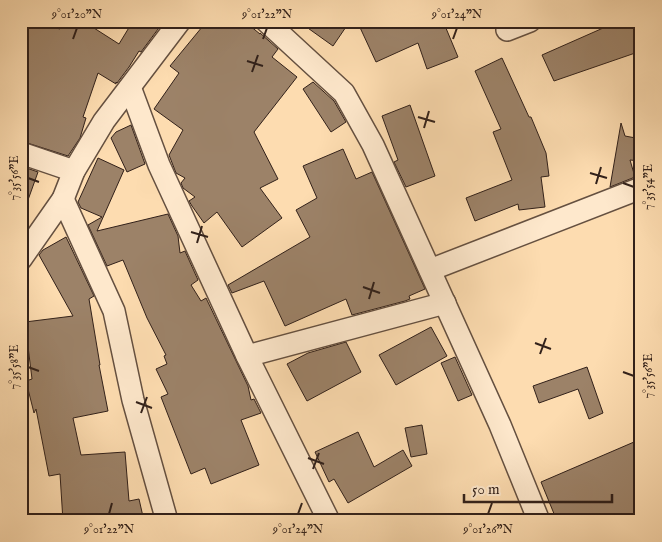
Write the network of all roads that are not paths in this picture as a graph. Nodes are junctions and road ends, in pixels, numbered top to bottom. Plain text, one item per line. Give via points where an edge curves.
1 (180, 21) edge
2 (266, 21) edge
3 (530, 21) edge
4 (507, 30) dead end
5 (130, 87) junction
6 (21, 153) edge
7 (74, 172) junction
8 (641, 188) edge
9 (63, 199) junction
10 (21, 259) edge
11 (430, 270) junction
12 (445, 302) junction
13 (247, 356) junction
14 (166, 521) edge
15 (329, 521) edge
16 (539, 521) edge

1 - 5 street
2 - 11 street via 344,93 373,145
3 - 4 street
5 - 7 street via 104,121
5 - 13 street via 159,165
6 - 7 street
7 - 9 street
8 - 11 street
9 - 10 street
9 - 14 street via 114,311 133,400
11 - 12 street
12 - 13 street
12 - 16 street
13 - 15 street

